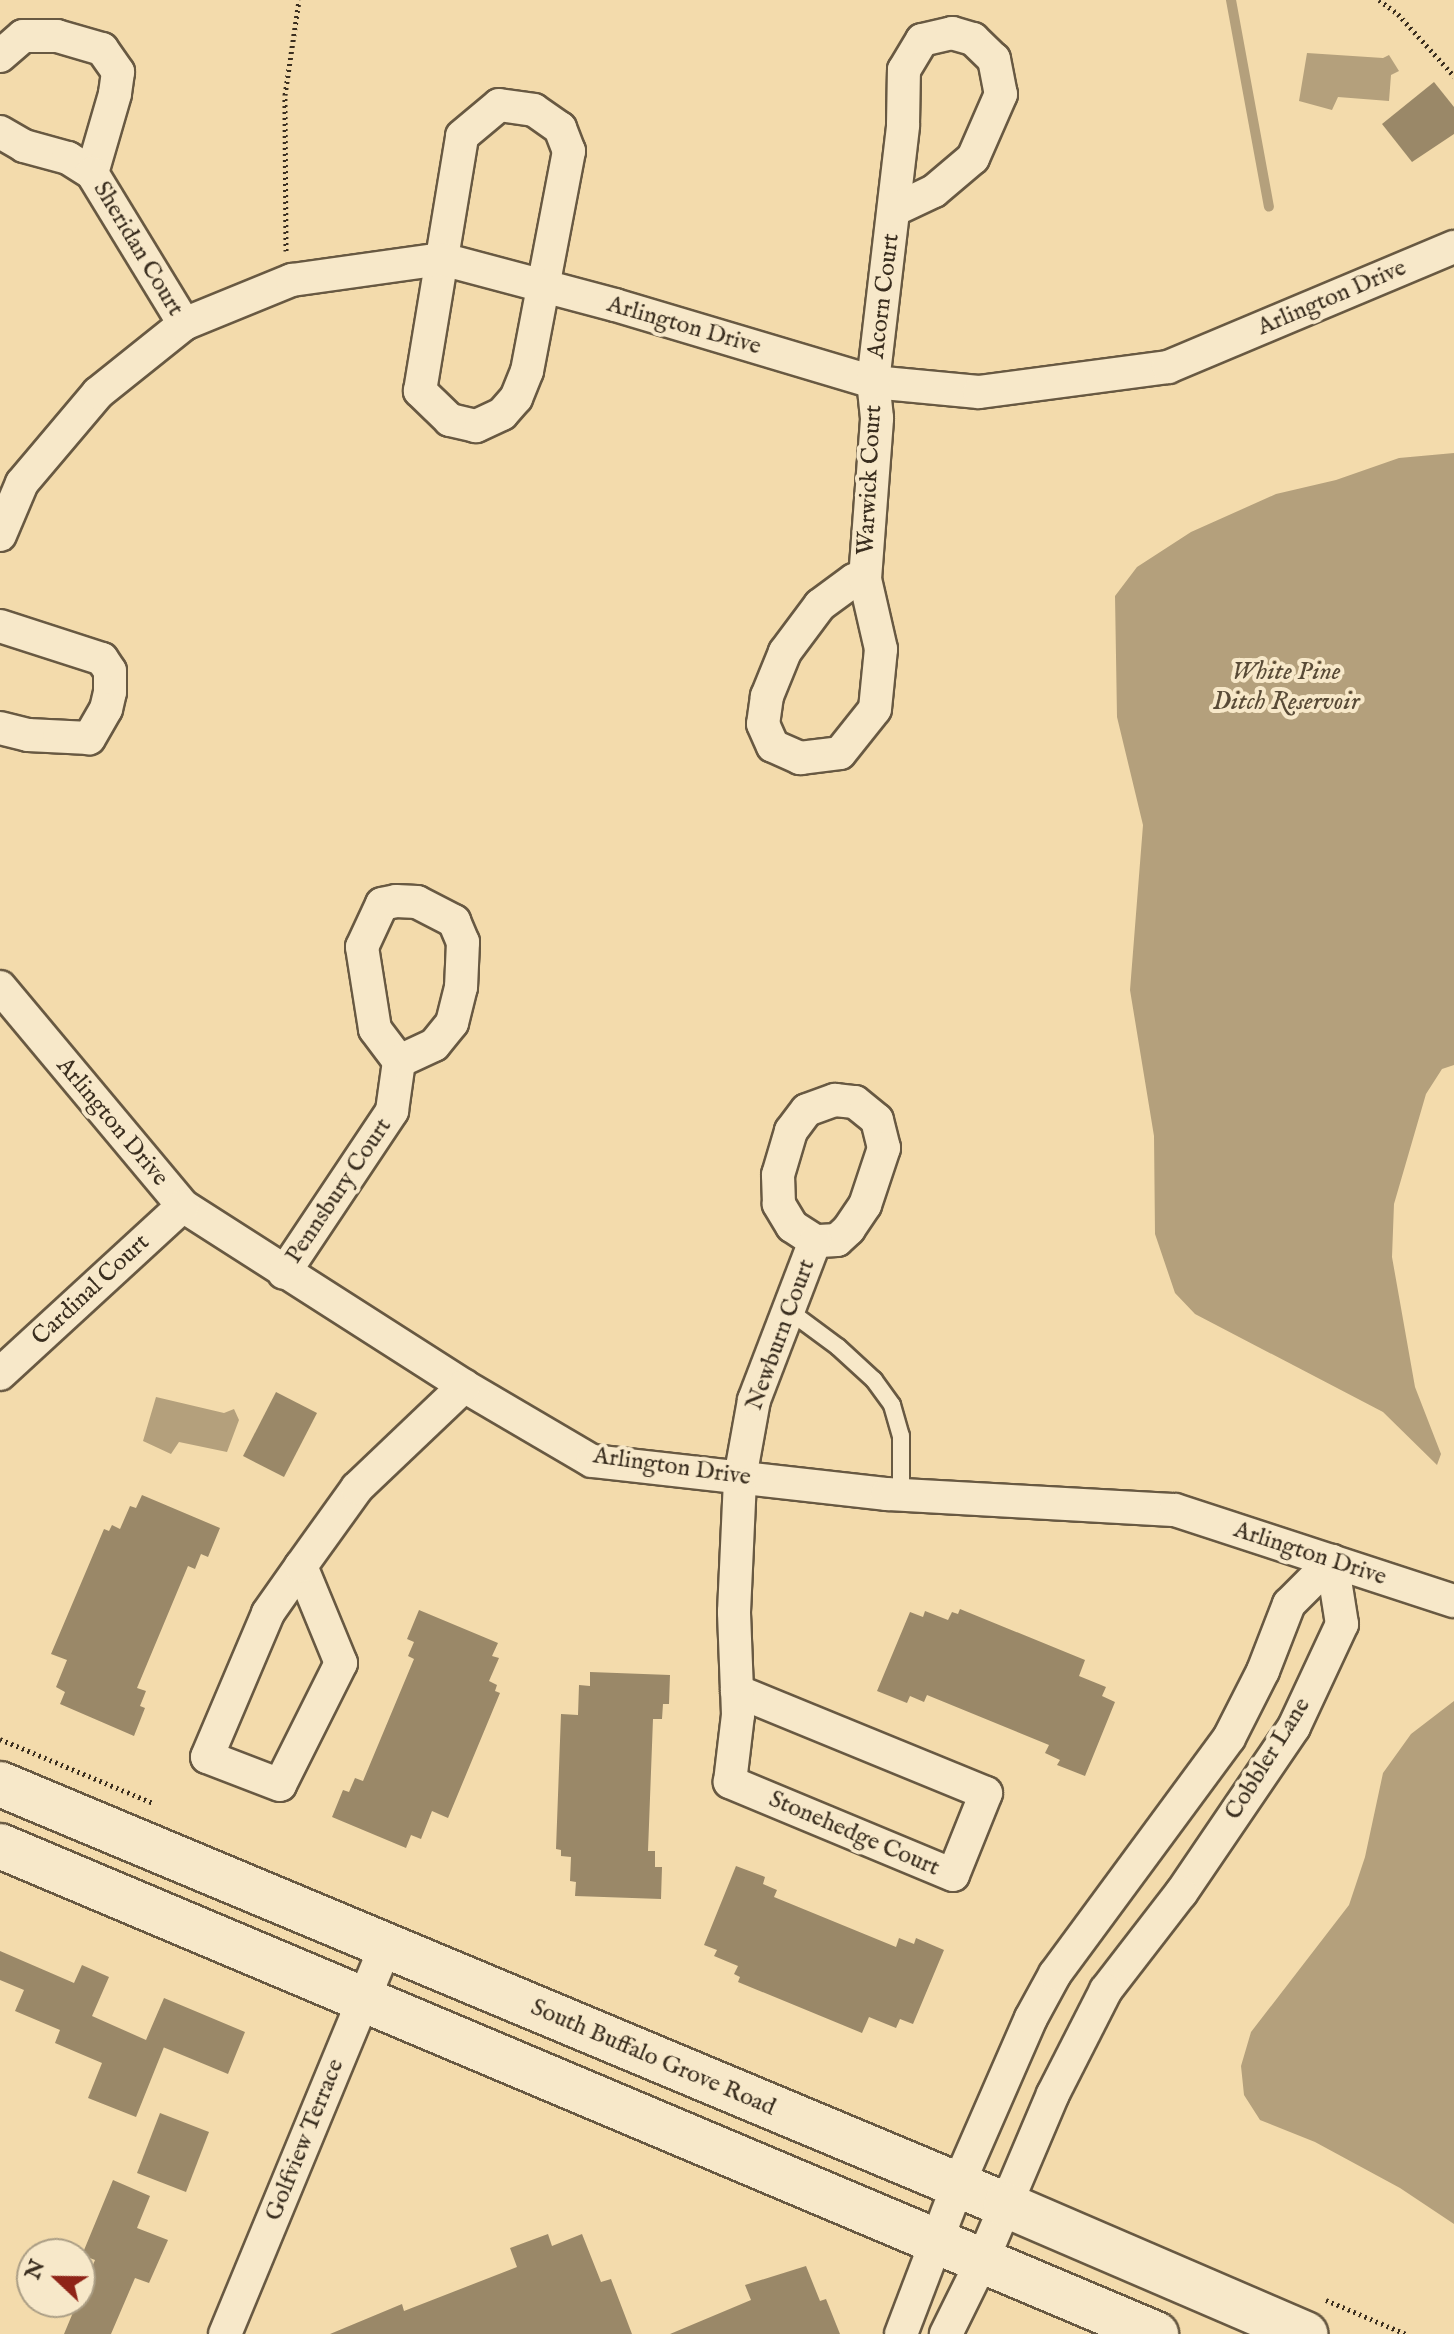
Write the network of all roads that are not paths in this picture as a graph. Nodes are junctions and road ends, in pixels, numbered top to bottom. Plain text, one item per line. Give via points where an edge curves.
1 (0, 56) edge
2 (0, 132) edge
3 (92, 173) junction
4 (894, 210) junction
5 (1454, 247) edge
6 (442, 259) junction
7 (541, 286) junction
8 (184, 324) junction
9 (873, 382) junction
10 (0, 535) edge
11 (865, 579) junction
12 (0, 626) edge
13 (0, 728) edge
14 (0, 987) edge
15 (399, 1061) junction
16 (183, 1206) junction
17 (815, 1241) dead end
18 (284, 1273) junction
19 (788, 1310) junction
20 (0, 1374) edge
21 (464, 1386) junction
22 (740, 1478) junction
23 (901, 1495) junction
24 (1332, 1561) junction
25 (301, 1566) junction
26 (1454, 1601) edge
27 (737, 1691) junction
28 (0, 1784) edge
29 (0, 1846) edge
30 (386, 1946) junction
31 (362, 2001) junction
32 (947, 2211) junction
33 (995, 2231) junction
34 (225, 2334) edge
35 (901, 2334) edge
36 (946, 2334) edge
37 (1156, 2334) edge
38 (1305, 2334) edge

1 - 3 street, Sheridan Court via 23,36 57,36 102,49 118,72
2 - 3 street, Sheridan Court
3 - 8 street, Sheridan Court
4 - 4 street, Acorn Court via 934,191 973,158 1001,94 994,59 973,39 952,33 922,40 904,70
4 - 9 street, Acorn Court
5 - 9 street, Arlington Drive via 1168,367 979,392
6 - 7 street, Arlington Drive
6 - 7 street via 420,391 450,420 476,426 502,414 516,398 527,371
6 - 7 street via 462,136 499,105 534,110 560,128 569,151
6 - 8 street, Arlington Drive via 292,280
7 - 9 street, Arlington Drive
8 - 10 street, Arlington Drive via 98,393 22,483
9 - 11 street, Warwick Court via 877,418
11 - 11 street, Warwick Court via 854,580 820,605 785,652 767,696 763,724 773,746 800,758 840,753 875,709 881,649
12 - 13 street via 102,659 110,671 110,692 89,738
14 - 16 street, Arlington Drive
15 - 15 street via 434,1045 452,1023 461,987 463,942 454,921 417,902 382,904 362,947 375,1029
15 - 18 street, Pennsbury Court via 392,1111
16 - 18 street, Arlington Drive
16 - 20 street, Cardinal Court
17 - 19 street, Newburn Court
18 - 21 street, Arlington Drive
19 - 22 street, Newburn Court via 754,1400
19 - 23 lane via 838,1347 892,1405 901,1436
21 - 22 street, Arlington Drive via 592,1461
21 - 25 street via 357,1488
22 - 23 street, Arlington Drive
22 - 27 street, Stonehedge Court via 734,1612
23 - 24 street, Arlington Drive via 1175,1510
24 - 26 street, Arlington Drive
24 - 32 street, Cobbler Lane via 1289,1604 1229,1738 1055,1974
24 - 33 street, Cobbler Lane via 1342,1624 1294,1727 1181,1893 1106,1990 1053,2094
25 - 25 street via 268,1613 207,1757 280,1785 341,1663
27 - 27 street, Stonehedge Court via 730,1782 953,1875 986,1793
28 - 30 main road, South Buffalo Grove Road
29 - 31 main road, South Buffalo Grove Road
30 - 31 street, Golfview Terrace
30 - 32 main road, South Buffalo Grove Road
31 - 32 main road, South Buffalo Grove Road
31 - 34 street, Golfview Terrace
32 - 33 main road, South Buffalo Grove Road
32 - 33 main road, South Buffalo Grove Road
32 - 35 street, Cobbler Lane
33 - 36 street, Cobbler Lane
33 - 37 main road, South Buffalo Grove Road
33 - 38 main road, South Buffalo Grove Road

